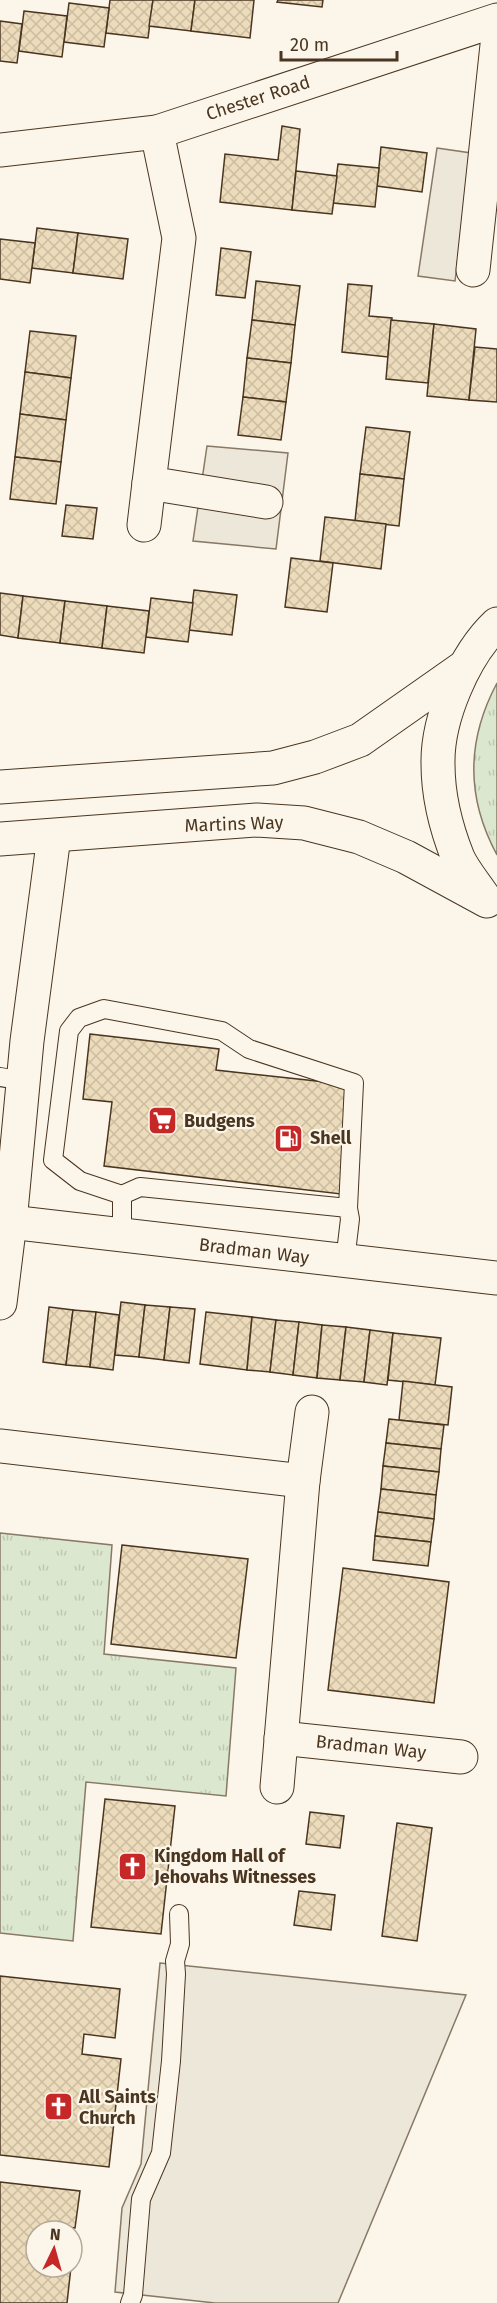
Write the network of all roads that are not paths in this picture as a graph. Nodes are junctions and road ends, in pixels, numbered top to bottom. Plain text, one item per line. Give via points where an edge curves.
1 (497, 20) edge
2 (497, 45) edge
3 (157, 132) junction
4 (0, 150) edge
5 (473, 270) dead end
6 (149, 483) junction
7 (266, 502) dead end
8 (144, 525) dead end
9 (497, 624) edge
10 (464, 667) junction
11 (0, 788) edge
12 (54, 836) junction
13 (0, 839) edge
14 (492, 906) edge
15 (12, 1079) edge
16 (122, 1195) junction
17 (348, 1208) junction
18 (10, 1222) junction
19 (122, 1235) junction
20 (345, 1261) junction
21 (497, 1278) edge
22 (0, 1303) edge
23 (312, 1412) dead end
24 (0, 1446) edge
25 (303, 1480) junction
26 (281, 1738) junction
27 (461, 1757) dead end
28 (277, 1787) dead end
29 (179, 1914) dead end
30 (131, 2299) edge

1 - 3 street, Chester Road
2 - 5 street
3 - 4 street, Chester Road
3 - 6 street via 179,238
6 - 7 street
6 - 8 street
9 - 10 street, Martins Way
10 - 11 street, Martins Way via 360,740 273,768
10 - 14 street, Martins Way via 445,713 438,762 442,813 459,860
12 - 13 street, Martins Way
12 - 14 street, Martins Way via 257,820 304,823 359,837 406,857
12 - 15 street
15 - 18 street
16 - 17 lane via 140,1187
16 - 17 lane via 80,1181 53,1160 69,1031 80,1017 104,1009 222,1031 249,1049 354,1083
16 - 19 lane
17 - 20 lane
18 - 19 street, Bradman Way
18 - 22 street
19 - 20 street, Bradman Way
20 - 21 street, Bradman Way
23 - 25 street
24 - 25 street
25 - 26 street
26 - 27 street, Bradman Way
26 - 28 street
29 - 30 lane via 180,1944 175,1961 171,2061 161,2153 141,2199

